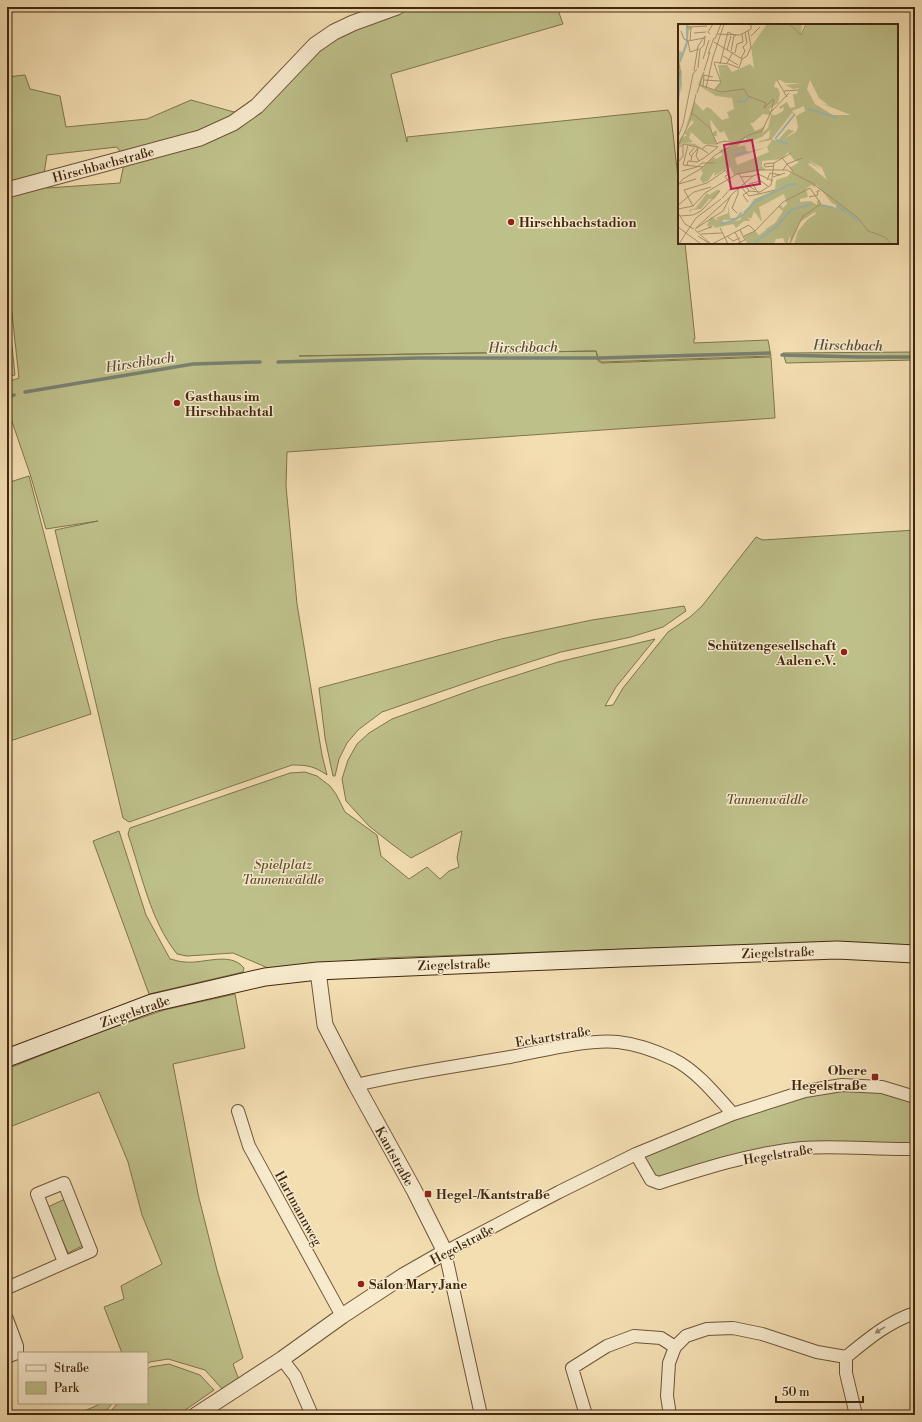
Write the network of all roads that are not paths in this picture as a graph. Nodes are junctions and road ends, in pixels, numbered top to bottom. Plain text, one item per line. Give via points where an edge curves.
1 (396, 7) edge
2 (7, 190) edge
3 (915, 954) edge
4 (318, 971) junction
5 (7, 1058) edge
6 (356, 1085) junction
7 (915, 1097) edge
8 (238, 1111) dead end
9 (733, 1114) junction
10 (915, 1149) edge
11 (636, 1154) junction
12 (445, 1252) junction
13 (64, 1262) junction
14 (7, 1288) edge
15 (915, 1313) edge
16 (342, 1316) junction
17 (7, 1319) edge
18 (675, 1347) junction
19 (7, 1357) edge
20 (846, 1357) junction
21 (282, 1359) junction
22 (199, 1414) edge
23 (312, 1415) edge
24 (481, 1415) edge
25 (586, 1415) edge
26 (670, 1415) edge
27 (856, 1415) edge

1 - 2 street, Hirschbachstraße via 353,23 315,45 257,106 233,123 200,138
3 - 4 main road, Ziegelstraße via 837,950
4 - 5 main road, Ziegelstraße via 265,977 152,1003
4 - 6 street, Kantstraße via 326,1025
6 - 9 street, Eckartstraße via 587,1043 618,1042 646,1048 674,1060 696,1074
6 - 12 street, Kantstraße
7 - 9 street, Hegelstraße via 882,1087 842,1085 805,1091
8 - 16 street, Hartmannweg via 249,1146
9 - 11 street, Hegelstraße
10 - 11 street, Hegelstraße via 802,1148 713,1166 659,1183 651,1180
11 - 12 street, Hegelstraße
12 - 16 street, Hegelstraße
12 - 24 street, Kantstraße
13 - 13 street via 37,1194 64,1183 91,1251
13 - 14 street
15 -> 20 street via 876,1333
16 - 21 street, Hegelstraße
17 - 19 street via 17,1346 17,1353
18 - 20 street via 686,1336 707,1329 733,1328 762,1334 817,1352
18 - 25 street via 661,1338 634,1336 607,1346 572,1368
18 - 26 street via 669,1363 667,1397
20 - 27 street via 846,1373
21 - 22 street, Hegelstraße
21 - 23 street via 295,1376

